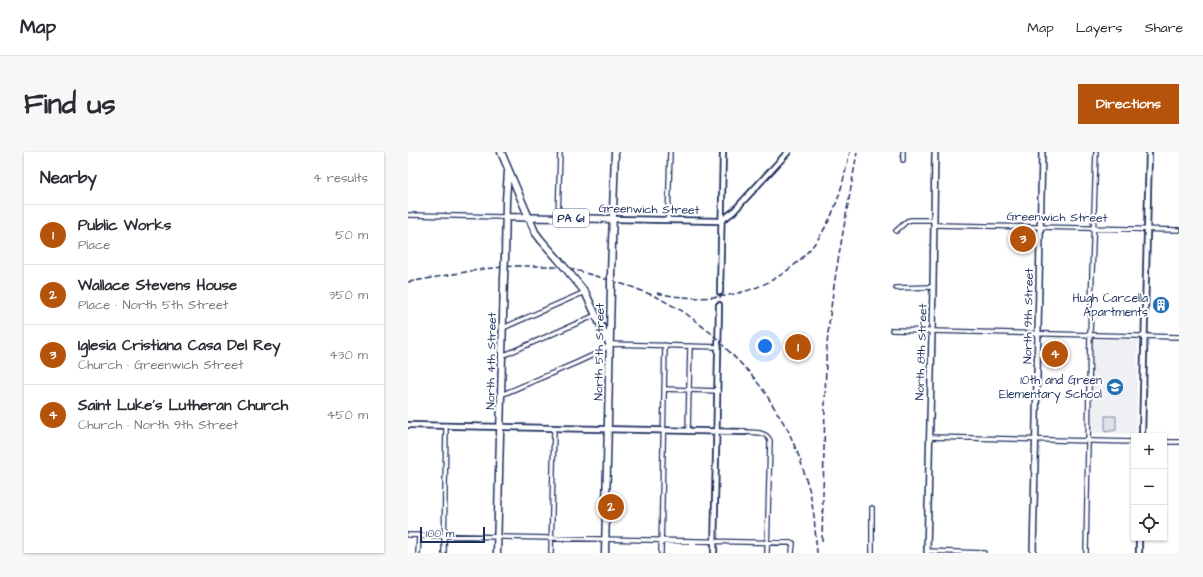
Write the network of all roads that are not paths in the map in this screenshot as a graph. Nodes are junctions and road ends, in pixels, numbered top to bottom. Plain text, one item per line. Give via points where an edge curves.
1 (560, 152) edge
2 (615, 152) edge
3 (670, 152) edge
4 (723, 152) edge
5 (788, 152) edge
6 (903, 152) edge
7 (935, 152) edge
8 (1042, 152) edge
9 (1096, 152) edge
10 (1148, 152) edge
11 (502, 153) edge
12 (902, 160) dead end
13 (508, 170) junction
14 (408, 214) edge
15 (505, 217) junction
16 (529, 217) junction
17 (558, 218) junction
18 (613, 219) junction
19 (668, 220) junction
20 (721, 221) junction
21 (934, 222) junction
22 (1040, 227) junction
23 (1093, 228) junction
24 (1146, 230) junction
25 (1179, 230) edge
26 (896, 231) dead end
27 (933, 287) junction
28 (896, 288) dead end
29 (585, 292) junction
30 (720, 292) tunnel mouth
31 (719, 306) tunnel mouth
32 (596, 315) junction
33 (503, 328) junction
34 (892, 330) dead end
35 (932, 331) junction
36 (1038, 334) junction
37 (1090, 335) junction
38 (1144, 336) junction
39 (1179, 337) edge
40 (610, 344) junction
41 (665, 346) junction
42 (690, 346) junction
43 (718, 347) junction
44 (502, 356) junction
45 (664, 389) junction
46 (689, 390) junction
47 (718, 391) junction
48 (501, 395) junction
49 (408, 425) edge
50 (446, 426) junction
51 (501, 427) junction
52 (554, 428) junction
53 (608, 429) junction
54 (664, 431) junction
55 (688, 431) junction
56 (716, 432) junction
57 (745, 432) joint
58 (1142, 433) edge
59 (929, 437) junction
60 (1036, 440) junction
61 (1088, 441) junction
62 (1131, 442) edge
63 (1167, 442) edge
64 (1179, 442) edge
65 (872, 508) dead end
66 (408, 535) edge
67 (419, 535) junction
68 (445, 536) junction
69 (498, 537) junction
70 (551, 538) junction
71 (606, 539) junction
72 (661, 540) junction
73 (714, 541) junction
74 (1140, 541) edge
75 (768, 542) junction
76 (927, 552) edge
77 (418, 553) edge
78 (444, 553) edge
79 (497, 553) edge
80 (551, 553) edge
81 (606, 553) edge
82 (661, 553) edge
83 (714, 553) edge
84 (767, 553) edge
85 (792, 553) edge
86 (872, 553) edge
87 (984, 553) edge
88 (1033, 553) edge
89 (1086, 553) edge
90 (1139, 553) edge

1 - 17 street
2 - 18 main road, North 5th Street
3 - 19 street
4 - 20 street
5 - 20 street via 733,212
6 - 12 street
7 - 21 main road, North 8th Street
8 - 22 main road, North 9th Street
9 - 23 street
10 - 24 street
11 - 13 main road
13 - 15 main road, North 4th Street
13 - 16 main road
14 - 15 street, Greenwich Street
15 - 16 main road, Greenwich Street / PA 61
15 - 33 main road, North 4th Street, bridge
16 - 17 main road, Greenwich Street / PA 61
16 - 29 main road, bridge via 535,232
17 - 18 main road, Greenwich Street / PA 61
18 - 19 street, Greenwich Street
18 - 40 main road, North 5th Street, bridge
19 - 20 street, Greenwich Street
20 - 30 street
21 - 22 street, Greenwich Street
21 - 26 street, Greenwich Street via 911,220
21 - 27 main road, North 8th Street
22 - 23 street, Greenwich Street
22 - 36 main road, North 9th Street
23 - 24 street, Greenwich Street
23 - 37 street
24 - 25 street, Greenwich Street
24 - 38 street
27 - 28 street
27 - 35 main road, North 8th Street
29 - 32 main road
29 - 33 street
31 - 43 street
32 - 40 main road
32 - 44 street
33 - 44 main road, North 4th Street
34 - 35 street
35 - 36 street
35 - 59 main road, North 8th Street
36 - 37 street
36 - 60 main road, North 9th Street
37 - 38 street
37 - 61 street
38 - 39 street
38 - 58 street
40 - 41 street
40 - 48 street via 602,351
40 - 53 main road, North 5th Street
41 - 42 street
41 - 45 street
42 - 43 street
42 - 46 street
43 - 47 street
44 - 48 main road, North 4th Street
45 - 46 street
45 - 54 street
46 - 47 street
46 - 55 street
47 - 56 street
48 - 51 main road, North 4th Street
49 - 50 street
50 - 51 street
50 - 68 street
51 - 52 street
51 - 69 main road, North 4th Street
52 - 53 street
52 - 70 street
53 - 54 street
53 - 71 main road, North 5th Street
54 - 55 street
54 - 72 street
55 - 56 street
56 - 57 street
56 - 73 street
57 - 75 street via 765,434 770,441
59 - 60 street
59 - 76 main road, North 8th Street
60 - 61 street
60 - 88 main road, North 9th Street
61 - 62 street
61 - 89 street
63 - 64 street
65 - 86 street
66 - 67 street
67 - 68 street
67 - 77 street
68 - 69 street
68 - 78 street
69 - 70 street
69 - 79 main road, North 4th Street
70 - 71 street
70 - 80 street
71 - 72 street
71 - 81 main road, North 5th Street
72 - 73 street
72 - 82 street
73 - 75 street
73 - 83 street
74 - 90 street
75 - 84 street
75 - 85 street via 793,543
76 - 87 street

